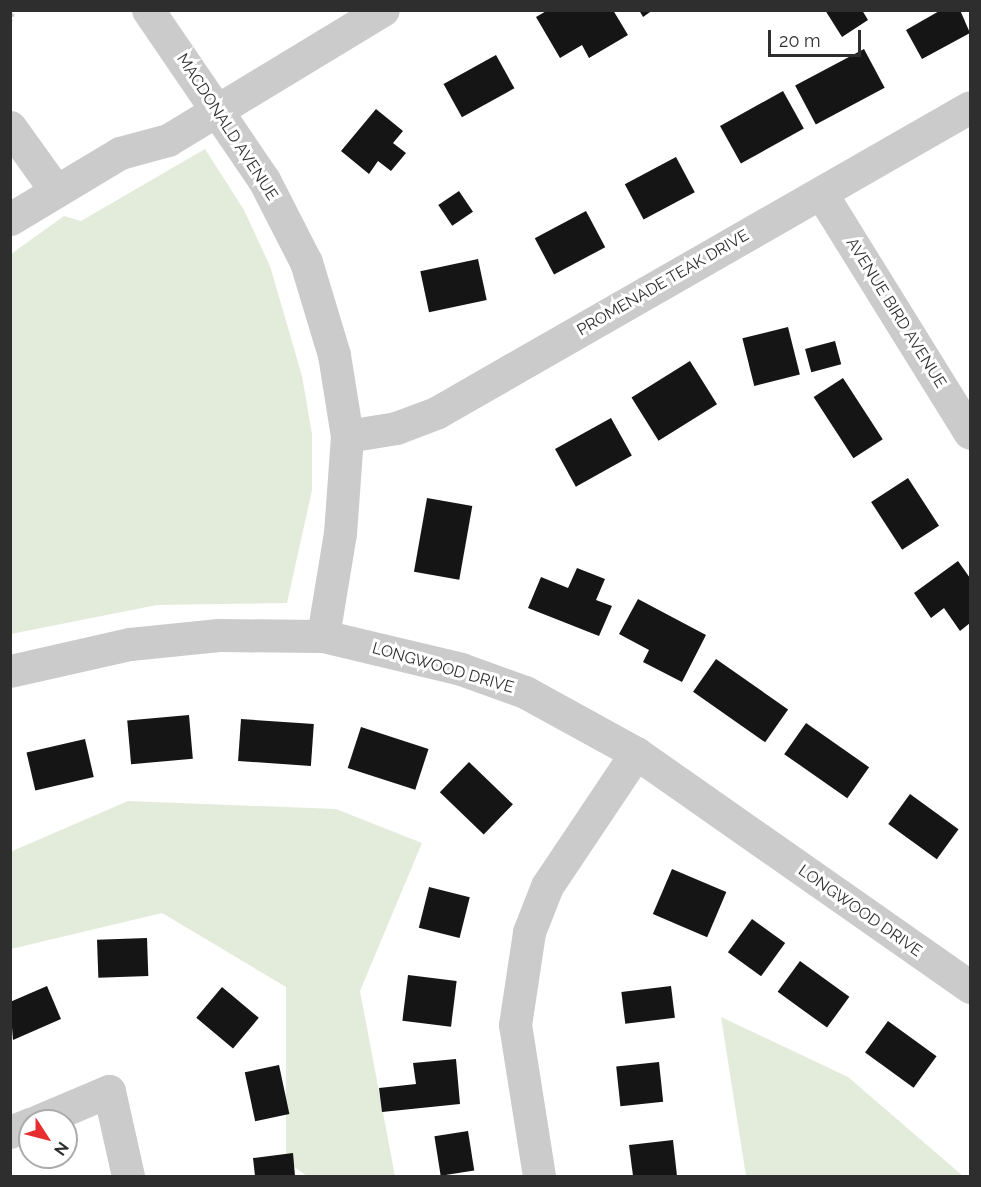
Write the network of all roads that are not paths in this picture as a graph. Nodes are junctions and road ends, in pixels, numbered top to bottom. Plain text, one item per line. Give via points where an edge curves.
1 (148, 10) edge
2 (383, 10) edge
3 (217, 106) junction
4 (970, 107) edge
5 (10, 127) edge
6 (10, 163) edge
7 (51, 186) junction
8 (821, 193) junction
9 (10, 219) edge
10 (970, 433) edge
11 (347, 436) junction
12 (322, 636) junction
13 (10, 671) edge
14 (636, 753) junction
15 (970, 987) edge
16 (66, 1109) edge
17 (128, 1176) edge
18 (539, 1176) edge

1 - 3 street, MACDONALD AVENUE
2 - 3 street
3 - 7 street via 168,140 120,153
3 - 11 street, MACDONALD AVENUE via 264,180 306,261 334,355
4 - 8 street, PROMENADE TEAK DRIVE
5 - 7 street via 40,161
6 - 7 street via 33,180
7 - 9 street
8 - 10 street, AVENUE BIRD AVENUE
8 - 11 street, PROMENADE TEAK DRIVE via 436,413 396,428
11 - 12 street, MACDONALD AVENUE via 340,533
12 - 13 street, LONGWOOD DRIVE via 219,635 130,644
12 - 14 street, LONGWOOD DRIVE via 450,666 525,692
14 - 15 street, LONGWOOD DRIVE
14 - 18 street via 548,886 529,932 515,1025
16 - 17 street via 109,1091

